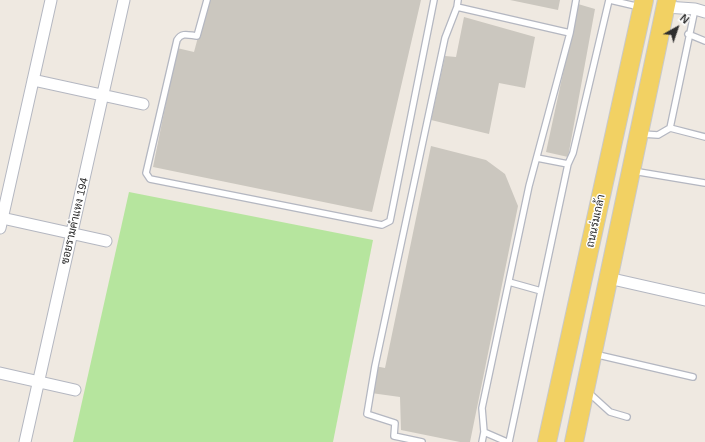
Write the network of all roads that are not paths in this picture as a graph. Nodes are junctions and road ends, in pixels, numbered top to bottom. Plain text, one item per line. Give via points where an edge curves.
1 (51, 0) edge
2 (124, 0) edge
3 (207, 0) edge
4 (434, 0) edge
5 (458, 0) edge
6 (576, 0) edge
7 (610, 0) edge
8 (643, 4) edge
9 (666, 4) edge
10 (457, 7) junction
11 (700, 10) edge
12 (570, 33) junction
13 (688, 34) junction
14 (705, 41) edge
15 (33, 80) junction
16 (103, 96) junction
17 (143, 104) dead end
18 (670, 128) junction
19 (639, 134) junction
20 (705, 138) edge
21 (537, 158) junction
22 (568, 164) junction
23 (631, 171) junction
24 (705, 183) edge
25 (1, 223) edge
26 (72, 234) junction
27 (106, 241) dead end
28 (608, 278) junction
29 (509, 282) junction
30 (541, 290) junction
31 (705, 300) edge
32 (592, 354) junction
33 (0, 373) edge
34 (693, 377) dead end
35 (38, 382) junction
36 (585, 389) junction
37 (75, 390) dead end
38 (627, 417) dead end
39 (484, 432) junction
40 (25, 442) edge
41 (422, 442) edge
42 (482, 442) edge
43 (508, 442) edge
44 (547, 442) edge
45 (574, 442) edge

1 - 15 street
2 - 16 street, ซอยรามคำแหง 194
3 - 4 lane via 197,36 184,34 177,40 147,176 150,179 382,225 390,221
5 - 10 lane
6 - 12 lane
7 - 8 lane
7 - 22 lane via 573,153
8 - 44 main road, ถนนร่มเกล้า
9 - 11 street
9 - 19 main road
10 - 12 lane
10 - 41 lane via 445,38 376,358 367,414 396,423 394,436
11 - 13 lane
12 - 21 lane
13 - 14 lane
13 - 18 lane
15 - 16 street
15 - 25 street
16 - 17 street
16 - 26 street, ซอยรามคำแหง 194
18 - 19 lane via 658,135
18 - 20 lane
19 - 23 main road
21 - 22 lane
21 - 29 lane
22 - 30 lane
23 - 24 lane
23 - 28 main road
25 - 26 street
26 - 27 street
26 - 35 street, ซอยรามคำแหง 194
28 - 31 street
28 - 32 main road
29 - 30 lane
29 - 39 lane via 482,408
30 - 43 lane
32 - 34 lane
32 - 36 main road
33 - 35 street
35 - 37 street
35 - 40 street, ซอยรามคำแหง 194
36 - 38 lane via 610,412
36 - 45 main road
39 - 42 lane
39 - 43 lane

